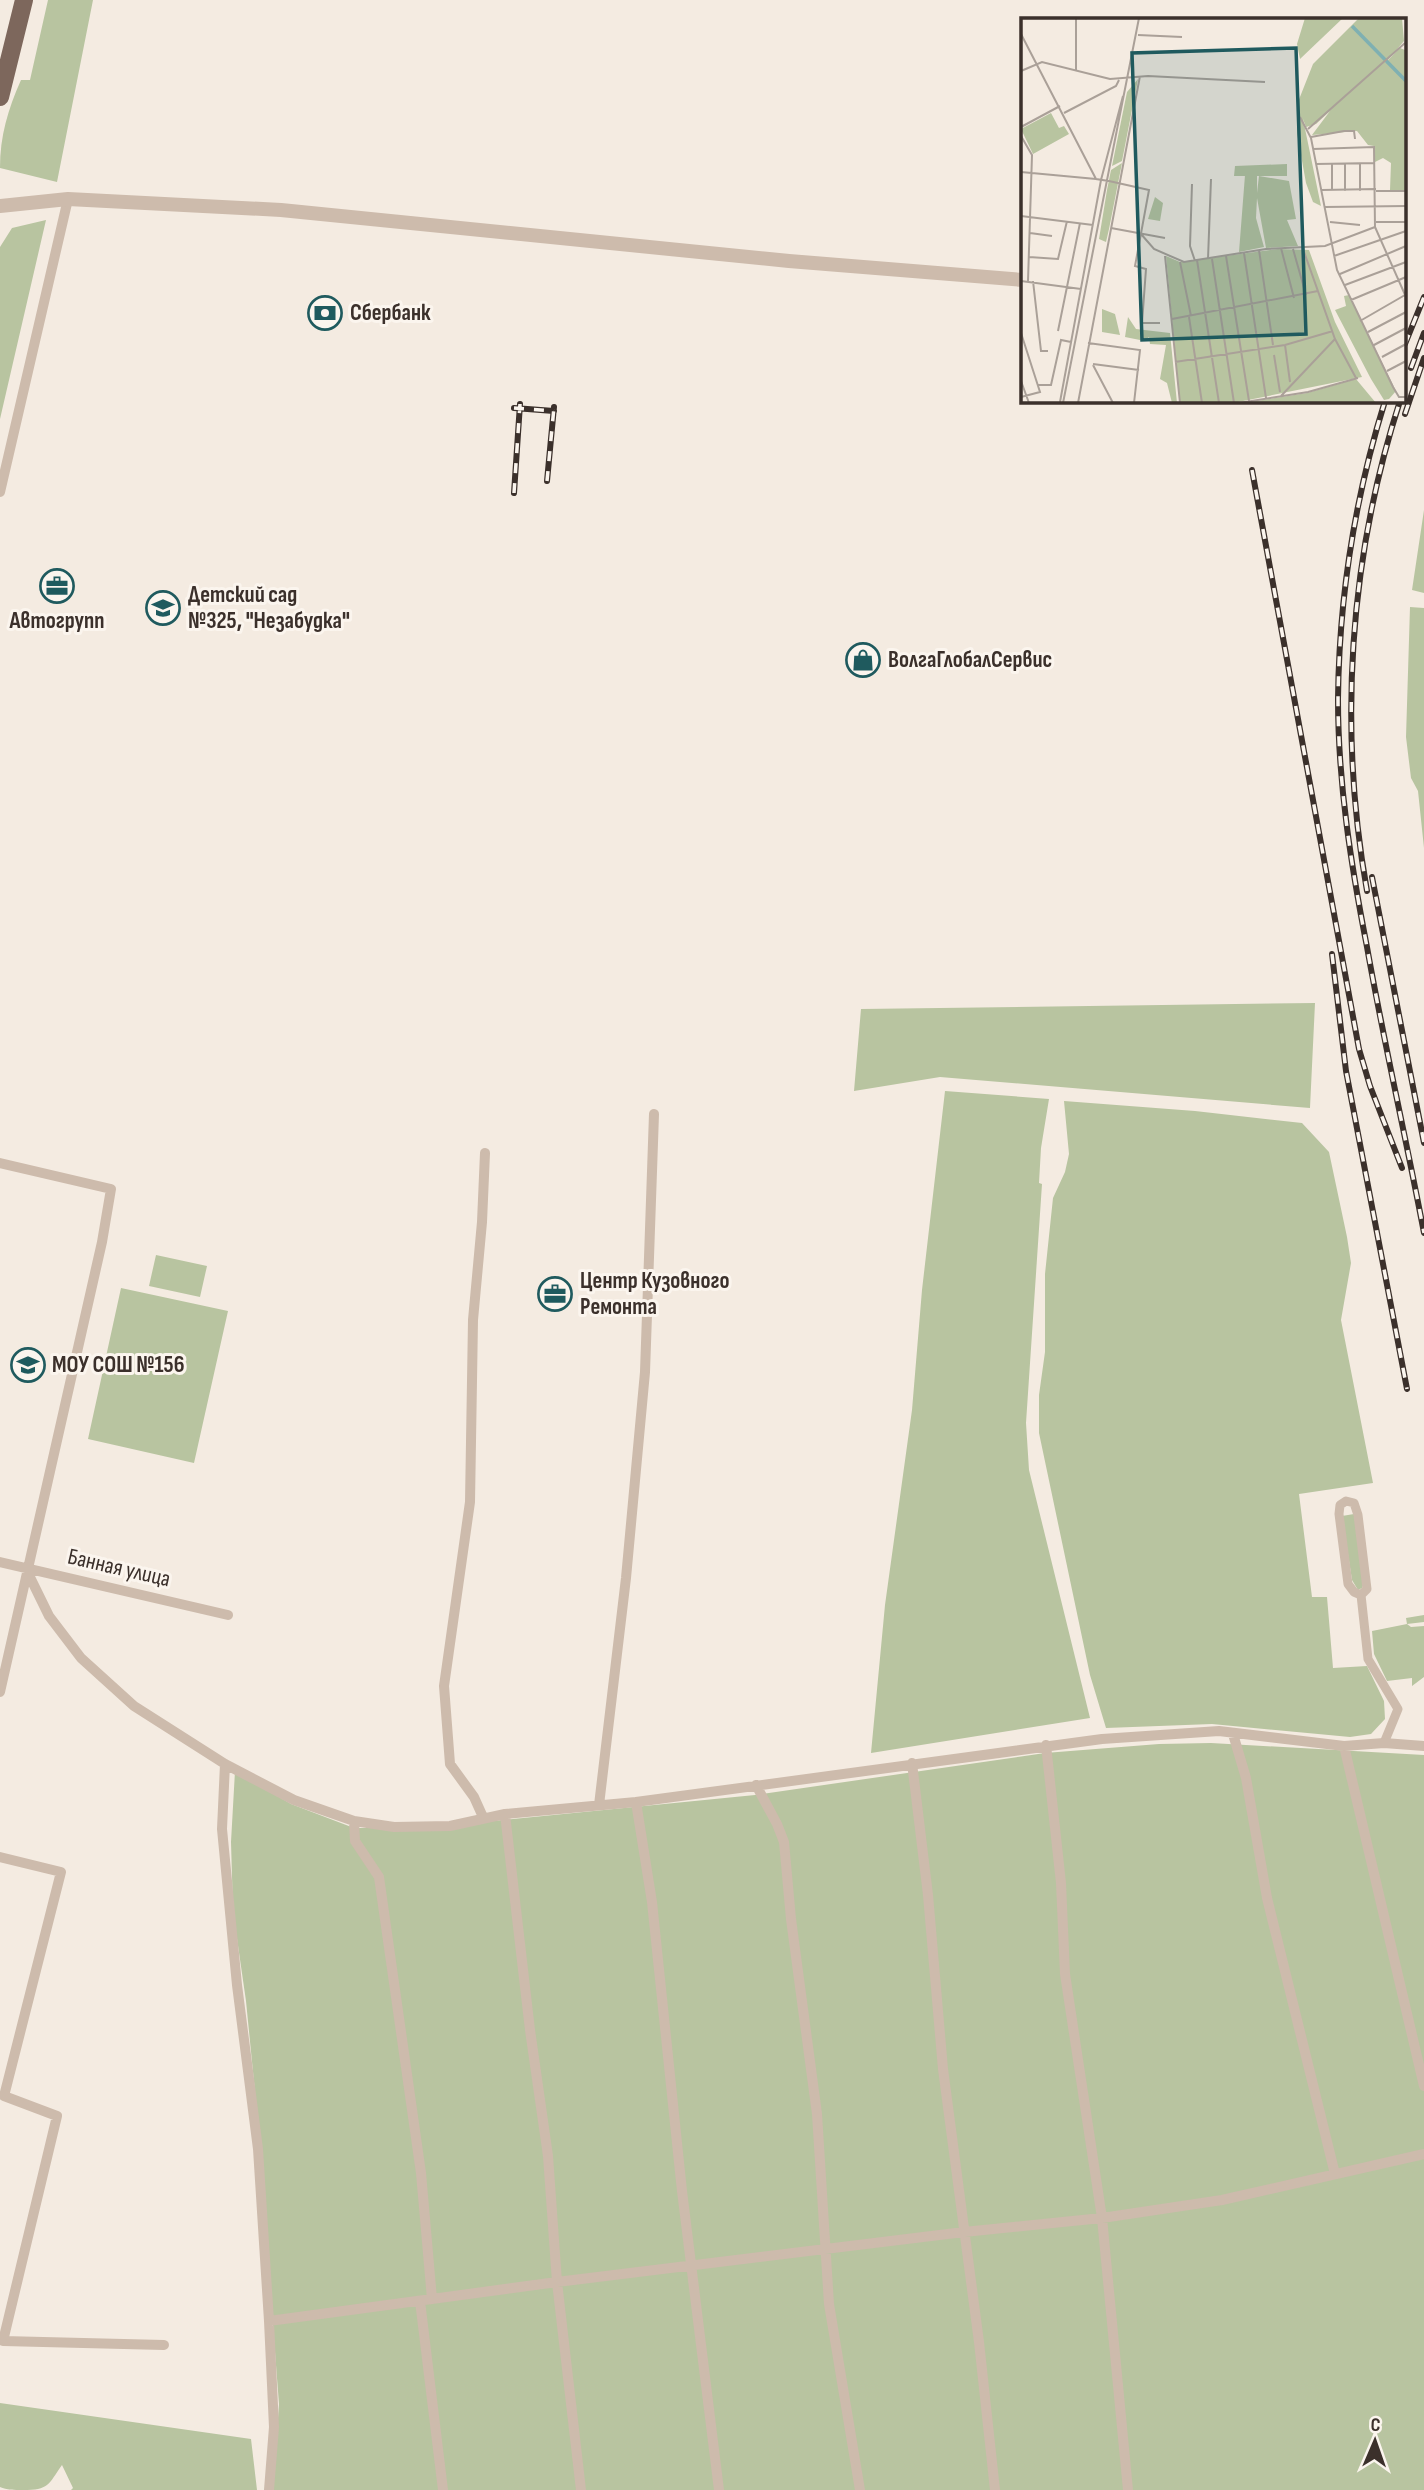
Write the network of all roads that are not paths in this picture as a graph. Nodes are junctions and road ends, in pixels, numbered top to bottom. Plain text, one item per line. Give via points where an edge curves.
1 (24, 0) edge
2 (0, 97) edge
3 (68, 199) junction
4 (0, 206) edge
5 (1021, 280) edge
6 (0, 492) edge
7 (654, 1114) dead end
8 (485, 1153) dead end
9 (0, 1163) edge
10 (0, 1562) edge
11 (26, 1569) junction
12 (1361, 1595) junction
13 (228, 1615) dead end
14 (0, 1692) edge
15 (1233, 1734) junction
16 (1384, 1743) junction
17 (1046, 1745) junction
18 (1344, 1746) junction
19 (1424, 1746) edge
20 (912, 1763) junction
21 (225, 1764) junction
22 (756, 1785) junction
23 (636, 1802) junction
24 (599, 1805) junction
25 (505, 1814) junction
26 (483, 1817) junction
27 (354, 1821) junction
28 (0, 1857) edge
29 (1424, 2086) edge
30 (1424, 2154) edge
31 (1335, 2174) junction
32 (1102, 2218) junction
33 (964, 2232) junction
34 (827, 2250) junction
35 (691, 2266) junction
36 (557, 2282) junction
37 (432, 2299) junction
38 (420, 2301) junction
39 (269, 2321) junction
40 (164, 2344) dead end
41 (269, 2490) edge
42 (443, 2490) edge
43 (581, 2490) edge
44 (719, 2490) edge
45 (860, 2490) edge
46 (995, 2490) edge
47 (1128, 2490) edge

1 - 2 main road
3 - 4 street
3 - 5 street via 281,209
3 - 6 street
7 - 24 street via 645,1372
8 - 26 street via 473,1320 470,1502 444,1686 450,1764
9 - 11 street via 111,1189
10 - 11 street, Банная улица
11 - 13 street, Банная улица
11 - 14 street
11 - 21 street via 49,1616 81,1658 134,1706
12 - 12 street via 1367,1589 1358,1516 1354,1503 1346,1501 1339,1504 1339,1514 1348,1584
12 - 16 street via 1368,1658 1398,1709
15 - 17 street via 1219,1731
15 - 18 street
15 - 31 street via 1246,1777 1267,1898
16 - 18 street
16 - 19 street
17 - 20 street
17 - 32 street via 1061,1883 1065,1974
18 - 29 street
20 - 22 street
20 - 33 street
21 - 27 street via 294,1800
21 - 39 street via 222,1829 258,2149
22 - 23 street
22 - 34 street via 784,1842 817,2114
23 - 24 street
23 - 35 street via 652,1902
24 - 25 street
25 - 26 street
25 - 36 street via 548,2156
26 - 27 street via 450,1826 394,1827
27 - 37 street via 355,1841 379,1877 421,2173
28 - 40 street via 61,1872 4,2096 57,2116 3,2341
30 - 31 street
31 - 32 street via 1222,2200
32 - 33 street
32 - 47 street
33 - 34 street
33 - 46 street
34 - 35 street
34 - 45 street via 829,2304
35 - 36 street
35 - 44 street
36 - 37 street
36 - 43 street
37 - 38 street
38 - 39 street
38 - 42 street
39 - 41 street via 274,2427

